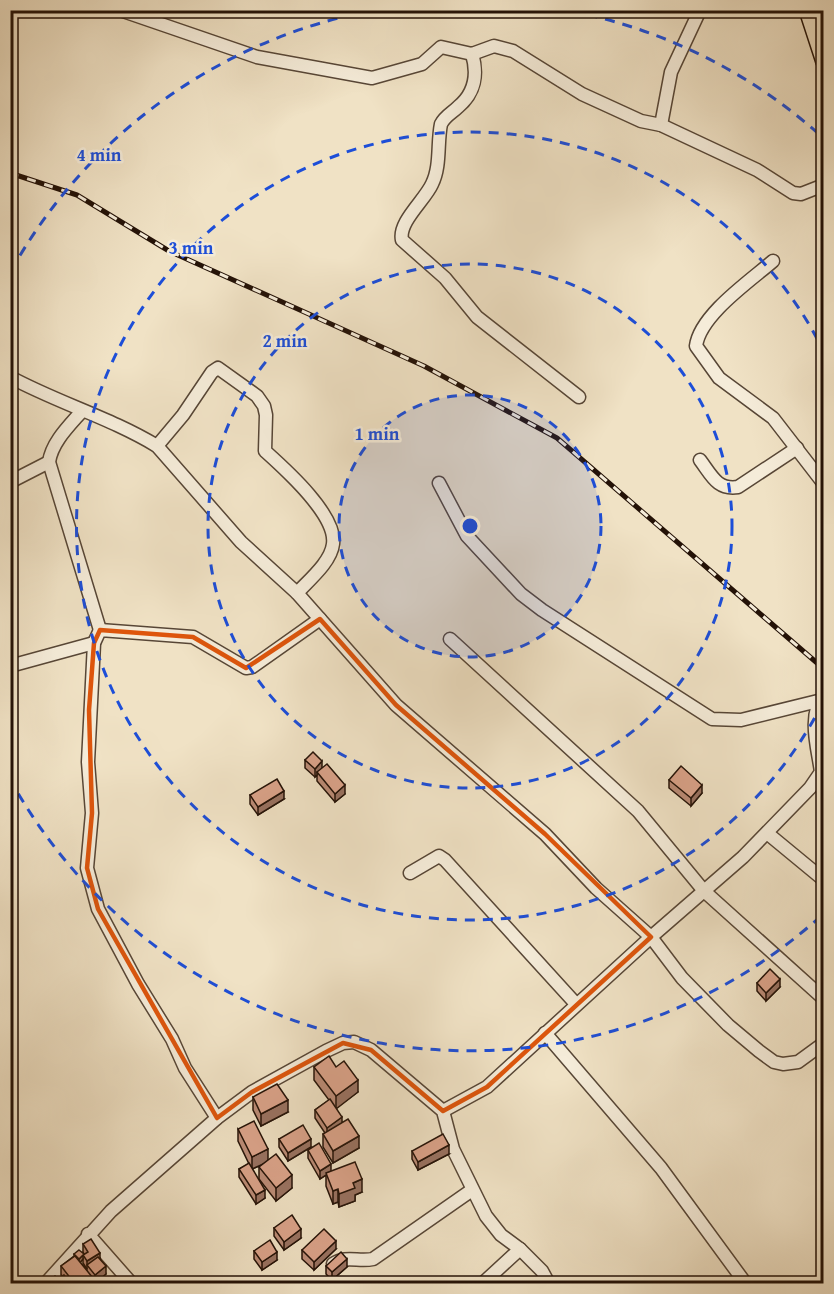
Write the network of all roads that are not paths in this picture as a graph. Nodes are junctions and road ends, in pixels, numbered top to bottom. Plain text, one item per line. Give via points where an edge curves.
1 (120, 10) edge
2 (700, 10) edge
3 (807, 10) edge
4 (472, 54) junction
5 (824, 62) edge
6 (661, 125) junction
7 (824, 185) edge
8 (773, 261) dead end
9 (10, 376) edge
10 (579, 397) dead end
11 (82, 411) junction
12 (157, 446) junction
13 (797, 448) junction
14 (700, 460) dead end
15 (49, 462) junction
16 (10, 483) edge
17 (438, 483) dead end
18 (824, 484) edge
19 (297, 593) junction
20 (320, 619) junction
21 (100, 630) junction
22 (450, 639) dead end
23 (94, 643) junction
24 (10, 666) edge
25 (822, 701) edge
26 (767, 833) junction
27 (410, 873) dead end
28 (824, 880) edge
29 (704, 891) junction
30 (651, 937) junction
31 (824, 999) edge
32 (576, 1004) junction
33 (545, 1033) junction
34 (824, 1043) edge
35 (443, 1111) junction
36 (217, 1118) junction
37 (472, 1190) junction
38 (88, 1234) junction
39 (520, 1249) junction
40 (332, 1264) edge
41 (45, 1284) edge
42 (132, 1284) edge
43 (482, 1284) edge
44 (549, 1284) edge
45 (746, 1284) edge

1 - 4 street via 257,57 372,78 422,64 441,47
2 - 6 street via 671,72
3 - 5 main road
4 - 6 street via 494,46 513,51 582,94 640,121
4 - 10 street via 476,68 474,85 466,100 441,124 436,174 403,229 402,240 445,278 477,317
6 - 7 street via 757,170 793,193
8 - 13 street via 705,322 696,346 719,378 773,418
9 - 11 street
11 - 12 street
11 - 15 street via 61,435
12 - 19 street via 241,542
12 - 19 street via 218,368 257,396 266,416 265,451 308,494 323,513 332,534 333,545 327,559
13 - 14 street via 738,487 727,489 719,486
13 - 18 street
15 - 16 street
15 - 21 street
17 - 25 street via 467,536 521,594 712,719 741,720
19 - 20 street
20 - 21 street via 246,668 193,637
20 - 30 street via 396,705 545,834 596,888
21 - 23 street
22 - 29 street via 638,811
23 - 24 street
23 - 36 street via 88,762 92,813 87,868 98,909
25 - 26 street via 814,717 821,772
26 - 28 street
26 - 29 street
27 - 32 street via 439,856 445,860
29 - 30 street
29 - 31 street
30 - 32 street
30 - 34 street via 682,978 728,1025 774,1062 798,1062
32 - 33 street
33 - 35 street via 487,1087
33 - 45 street via 661,1168
35 - 36 street via 370,1050 354,1042 343,1042 252,1092
35 - 37 street via 453,1149
36 - 38 street
37 - 39 street via 501,1235
37 - 40 street via 373,1259 346,1258
38 - 41 street
38 - 42 street
39 - 43 street
39 - 44 street

